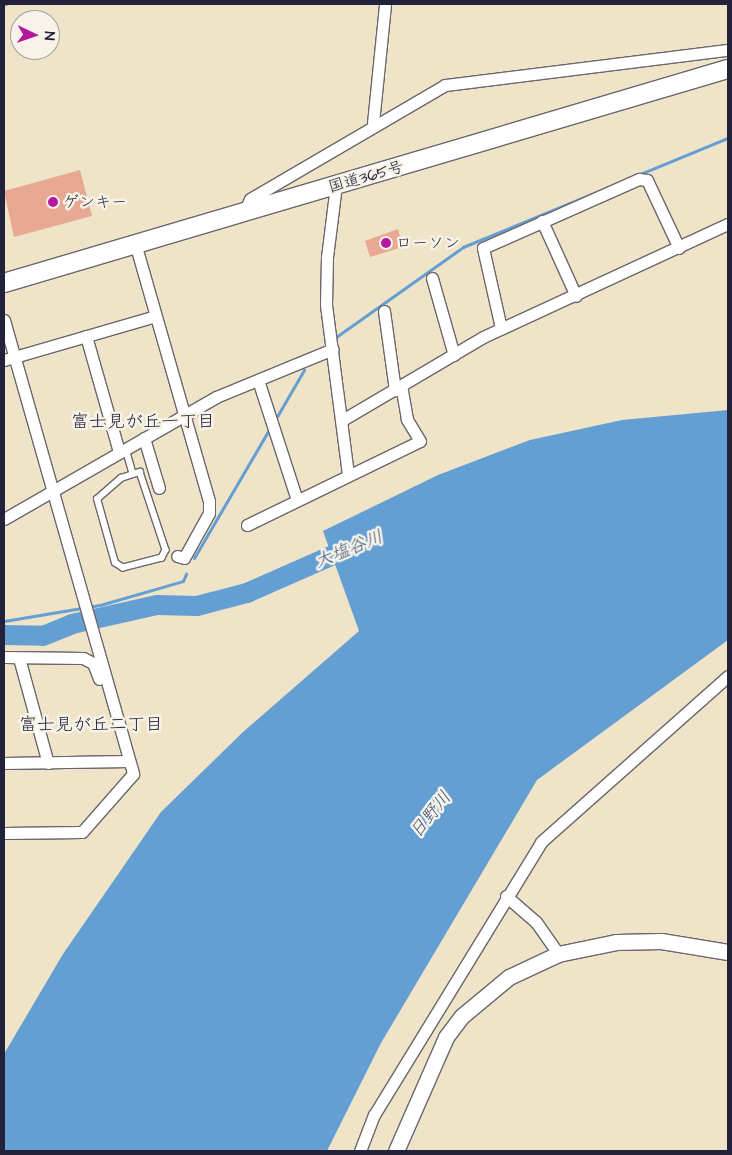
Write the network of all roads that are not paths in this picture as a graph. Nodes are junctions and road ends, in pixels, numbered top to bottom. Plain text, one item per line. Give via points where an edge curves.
1 (385, 4) edge
2 (728, 50) edge
3 (728, 69) edge
4 (373, 123) junction
5 (336, 185) junction
6 (244, 212) junction
7 (542, 222) junction
8 (728, 224) edge
9 (135, 242) junction
10 (679, 248) junction
11 (432, 278) dead end
12 (4, 283) edge
13 (576, 296) junction
14 (384, 311) dead end
15 (156, 316) junction
16 (4, 320) edge
17 (501, 328) junction
18 (86, 336) junction
19 (333, 349) junction
20 (454, 355) junction
21 (9, 359) edge
22 (258, 380) junction
23 (398, 388) junction
24 (185, 414) junction
25 (344, 419) junction
26 (144, 438) junction
27 (123, 451) junction
28 (133, 473) junction
29 (348, 476) junction
30 (159, 488) dead end
31 (51, 492) junction
32 (297, 500) junction
33 (4, 519) edge
34 (247, 525) dead end
35 (177, 556) dead end
36 (4, 657) edge
37 (19, 658) junction
38 (728, 676) edge
39 (112, 699) junction
40 (129, 761) junction
41 (4, 763) edge
42 (48, 763) junction
43 (4, 832) edge
44 (506, 896) junction
45 (728, 952) edge
46 (558, 954) junction
47 (360, 1151) edge
48 (396, 1151) edge

1 - 4 street
2 - 4 street via 455,83
3 - 5 highway, 国道365号
4 - 6 street via 343,146 250,198
5 - 6 highway, 国道365号
5 - 19 street via 326,281
6 - 9 highway, 国道365号
7 - 10 street via 638,179 647,180
7 - 13 street
7 - 17 street via 482,248
8 - 10 street
9 - 12 highway, 国道365号
9 - 15 street
10 - 13 street
11 - 20 street
13 - 17 street
14 - 23 street
15 - 18 street
15 - 24 street
16 - 21 street
17 - 20 street
18 - 21 street
18 - 27 street
19 - 22 street
19 - 25 street
20 - 23 street
21 - 31 street
22 - 24 street
22 - 32 street
23 - 25 street
23 - 29 street via 407,419 420,442
24 - 26 street
24 - 35 street via 210,508 184,558
25 - 29 street
26 - 27 street
26 - 30 street
27 - 28 lane
27 - 31 street
28 - 28 lane via 97,499 115,563 123,568 162,558 166,550 145,476
29 - 32 street
31 - 33 street
31 - 39 street
32 - 34 street
36 - 37 street
37 - 39 street via 88,660
37 - 42 street
38 - 44 street via 541,842
39 - 40 street
40 - 42 street
40 - 43 street via 134,774 82,832
41 - 42 street
44 - 46 street via 536,922
44 - 47 street via 374,1115
45 - 46 main road via 639,941
46 - 48 main road via 509,977 462,1016 446,1037

